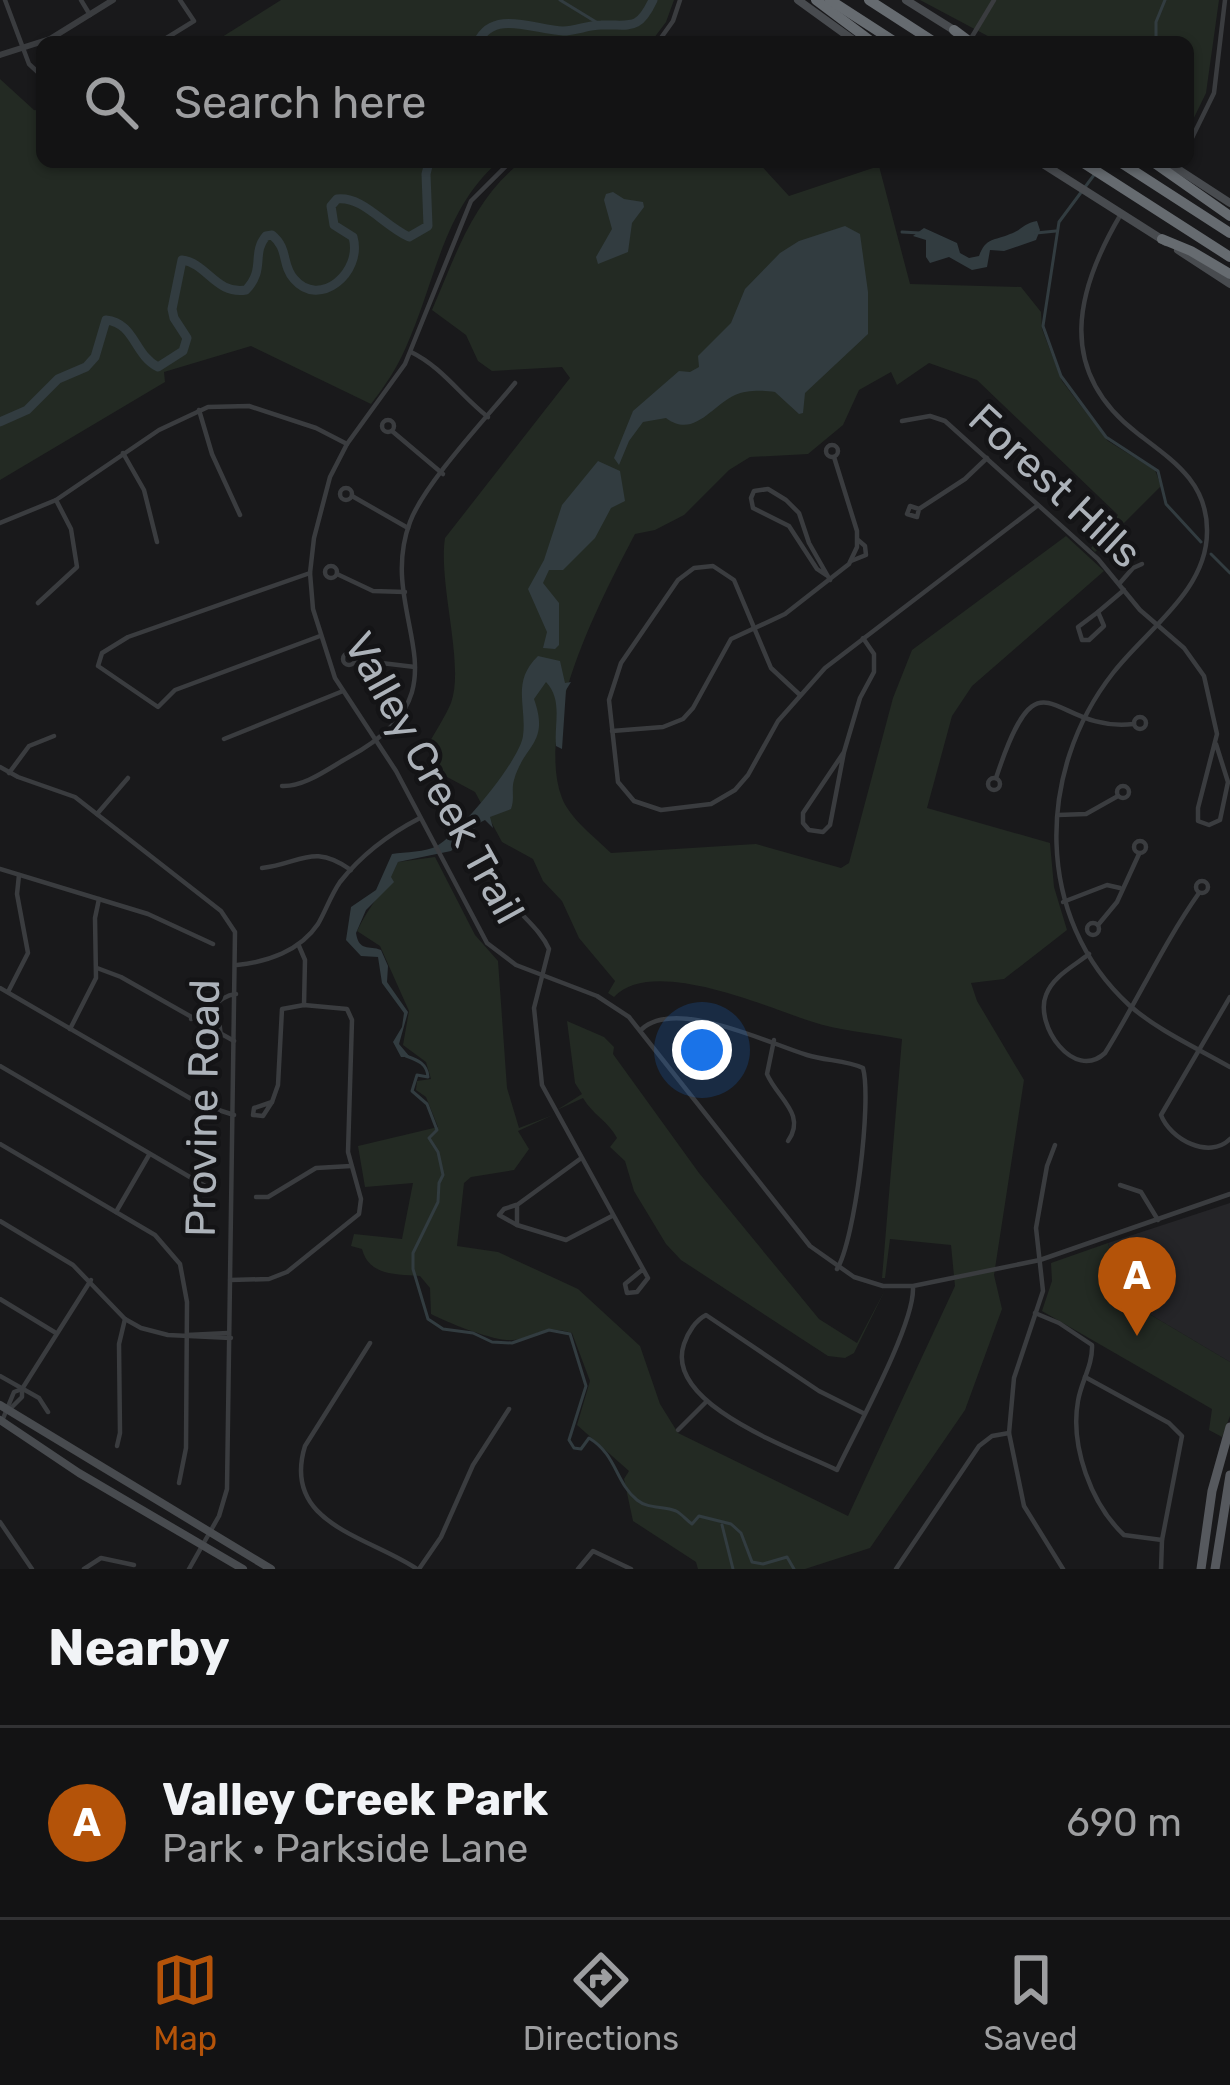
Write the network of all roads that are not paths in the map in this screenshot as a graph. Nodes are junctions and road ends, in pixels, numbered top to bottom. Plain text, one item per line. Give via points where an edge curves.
1 (5, 0) edge
2 (80, 0) edge
3 (113, 0) edge
4 (180, 0) edge
5 (680, 0) edge
6 (798, 0) edge
7 (816, 0) edge
8 (830, 0) edge
9 (869, 0) edge
10 (906, 0) edge
11 (994, 0) edge
12 (1225, 0) edge
13 (90, 15) junction
14 (953, 30) joint
15 (55, 36) edge
16 (170, 36) edge
17 (662, 36) edge
18 (848, 36) edge
19 (864, 36) edge
20 (886, 36) edge
21 (925, 36) edge
22 (963, 36) edge
23 (974, 36) edge
24 (36, 44) edge
25 (24, 48) junction
26 (0, 55) edge
27 (36, 70) edge
28 (1194, 134) edge
29 (503, 168) edge
30 (1050, 168) edge
31 (1091, 168) edge
32 (1129, 168) edge
33 (1162, 168) edge
34 (1179, 168) edge
35 (1230, 203) edge
36 (1122, 213) junction
37 (1230, 216) edge
38 (1230, 233) edge
39 (1162, 239) junction
40 (1230, 257) edge
41 (1230, 274) edge
42 (1230, 284) edge
43 (411, 352) junction
44 (515, 383) dead end
45 (199, 410) junction
46 (488, 416) junction
47 (902, 421) dead end
48 (392, 431) dead end
49 (347, 444) junction
50 (123, 453) junction
51 (834, 457) dead end
52 (987, 458) junction
53 (442, 474) junction
54 (352, 496) dead end
55 (56, 500) junction
56 (1037, 506) junction
57 (919, 509) dead end
58 (797, 511) junction
59 (240, 515) dead end
60 (0, 523) edge
61 (785, 523) junction
62 (408, 528) junction
63 (158, 542) dead end
64 (1142, 564) dead end
65 (310, 573) junction
66 (337, 574) dead end
67 (828, 577) junction
68 (1122, 587) junction
69 (407, 592) junction
70 (38, 603) dead end
71 (1098, 612) junction
72 (1156, 624) junction
73 (754, 627) junction
74 (320, 637) junction
75 (863, 638) junction
76 (356, 660) dead end
77 (415, 667) junction
78 (343, 691) junction
79 (800, 694) junction
80 (1084, 718) junction
81 (1133, 724) dead end
82 (610, 731) junction
83 (53, 736) dead end
84 (224, 739) dead end
85 (376, 742) junction
86 (1216, 744) junction
87 (844, 752) junction
88 (0, 767) edge
89 (1206, 772) junction
90 (1226, 772) junction
91 (9, 773) junction
92 (128, 778) dead end
93 (996, 778) dead end
94 (282, 786) dead end
95 (820, 792) junction
96 (1118, 796) dead end
97 (836, 799) junction
98 (97, 814) junction
99 (1058, 815) junction
100 (420, 818) junction
101 (1139, 854) dead end
102 (495, 858) dead end
103 (262, 868) dead end
104 (0, 869) edge
105 (351, 870) junction
106 (19, 874) junction
107 (1121, 889) junction
108 (1199, 893) dead end
109 (99, 899) junction
110 (1063, 902) junction
111 (1098, 925) dead end
112 (213, 944) dead end
113 (298, 944) junction
114 (1090, 955) junction
115 (236, 964) junction
116 (97, 968) junction
117 (542, 975) junction
118 (0, 988) edge
119 (8, 992) junction
120 (236, 994) junction
121 (1230, 997) edge
122 (304, 1005) junction
123 (1132, 1007) junction
124 (206, 1014) junction
125 (191, 1018) junction
126 (70, 1029) junction
127 (641, 1030) junction
128 (219, 1035) junction
129 (774, 1040) junction
130 (235, 1042) junction
131 (1199, 1049) junction
132 (0, 1066) edge
133 (1230, 1067) edge
134 (272, 1102) dead end
135 (234, 1115) junction
136 (1230, 1139) edge
137 (788, 1141) dead end
138 (0, 1144) edge
139 (1055, 1145) dead end
140 (149, 1155) junction
141 (580, 1160) junction
142 (351, 1166) junction
143 (1120, 1186) dead end
144 (212, 1190) dead end
145 (1230, 1194) edge
146 (256, 1197) dead end
147 (517, 1205) junction
148 (116, 1211) junction
149 (612, 1216) junction
150 (1158, 1220) junction
151 (0, 1221) edge
152 (517, 1225) junction
153 (1040, 1260) junction
154 (837, 1269) junction
155 (642, 1270) dead end
156 (91, 1280) junction
157 (230, 1280) junction
158 (913, 1286) junction
159 (0, 1299) edge
160 (1035, 1313) junction
161 (125, 1319) junction
162 (56, 1333) junction
163 (187, 1335) junction
164 (231, 1336) junction
165 (370, 1343) dead end
166 (0, 1376) edge
167 (1085, 1377) junction
168 (22, 1389) junction
169 (706, 1402) junction
170 (4, 1408) edge
171 (508, 1409) dead end
172 (48, 1412) dead end
173 (863, 1413) junction
174 (1, 1420) edge
175 (1230, 1426) edge
176 (678, 1430) dead end
177 (1009, 1432) junction
178 (117, 1445) dead end
179 (1230, 1475) edge
180 (179, 1483) dead end
181 (0, 1522) edge
182 (209, 1533) junction
183 (0, 1538) edge
184 (1162, 1540) junction
185 (10, 1542) junction
186 (202, 1545) junction
187 (134, 1565) dead end
188 (32, 1569) edge
189 (84, 1569) edge
190 (189, 1569) edge
191 (243, 1569) edge
192 (271, 1569) edge
193 (418, 1569) edge
194 (578, 1569) edge
195 (631, 1569) edge
196 (896, 1569) edge
197 (1063, 1569) edge
198 (1161, 1569) edge
199 (1201, 1569) edge
200 (1216, 1569) edge

1 - 25 street
2 - 13 street
3 - 13 street
4 - 16 street via 194,21
5 - 17 street
6 - 18 main road
7 - 19 highway
8 - 20 highway
9 - 21 highway
10 - 14 main road
11 - 23 street
12 - 28 street via 1214,93
13 - 15 street
14 - 22 highway
24 - 25 street
25 - 26 street
25 - 27 street
29 - 43 street, Valley Creek Trail via 471,201
30 - 36 main road
31 - 40 highway
32 - 38 highway
33 - 37 highway
34 - 35 main road
36 - 39 main road
36 - 72 street via 1083,293 1085,358 1117,414 1186,472 1207,527 1196,576
39 - 41 highway
39 - 42 main road
43 - 46 street
43 - 49 street, Valley Creek Trail
44 - 46 street
45 - 49 street via 249,406
45 - 50 street
45 - 59 street
46 - 53 street
47 - 52 street, Forest Hills via 938,417
48 - 53 street
49 - 65 street, Valley Creek Trail via 320,508
50 - 55 street
50 - 63 street
51 - 67 street via 858,540 851,561
52 - 56 street, Forest Hills
52 - 57 street
53 - 62 street
54 - 62 street
55 - 60 street
55 - 70 street via 77,567
56 - 68 street, Forest Hills
56 - 75 street
58 - 61 street
58 - 61 street via 768,489 753,493 755,509
58 - 67 street
61 - 67 street
62 - 69 street
64 - 68 street
65 - 74 street, Valley Creek Trail
65 - 74 street via 128,637 102,653 98,666 158,706 176,690
66 - 69 street via 374,591
67 - 73 street via 785,614
68 - 71 street
68 - 72 street, Forest Hills
69 - 77 street
71 - 71 street via 1103,628 1082,640 1078,627
72 - 80 street
72 - 86 street, Forest Hills via 1204,676
73 - 79 street via 772,671
73 - 82 street via 725,646 682,719
73 - 82 street via 727,572 708,566 685,573 615,675
74 - 78 street, Valley Creek Trail
75 - 79 street
75 - 87 street via 875,666
76 - 77 street
77 - 85 street via 405,713
78 - 84 street
78 - 85 street, Valley Creek Trail
79 - 82 street via 739,787 706,806 661,810 634,801 616,777
80 - 81 street
80 - 93 street via 1054,702 1036,703 1013,732
80 - 99 street
83 - 91 street via 29,746
85 - 94 street
85 - 100 street, Valley Creek Trail
86 - 89 street
86 - 90 street, Forest Hills
87 - 95 street
87 - 97 street
88 - 91 street, Provine Road
89 - 90 street
89 - 90 street via 1198,819 1208,825 1221,817
91 - 98 street, Provine Road
92 - 98 street
95 - 97 street
95 - 97 street via 802,816 812,831 828,828
96 - 99 street via 1089,813
98 - 115 street, Provine Road via 229,918
99 - 110 street
100 - 105 street
100 - 117 street, Valley Creek Trail via 490,947
101 - 107 street
102 - 117 street via 515,909 548,945
103 - 105 street via 317,854
104 - 106 street
105 - 113 street
106 - 109 street
106 - 119 street via 28,953
107 - 110 street via 1107,885
107 - 111 street
108 - 123 street
109 - 112 street
109 - 116 street
110 - 114 street
113 - 115 street
113 - 122 street
114 - 123 street
114 - 123 street via 1045,996 1045,1020 1067,1053 1082,1063 1098,1059
115 - 120 street, Provine Road
116 - 125 street
116 - 126 street
117 - 127 street, Valley Creek Trail via 608,1001
117 - 141 street via 534,1008 539,1074
118 - 119 street
119 - 126 street
120 - 124 street
120 - 130 street, Provine Road
121 - 131 street
122 - 134 street via 280,1013
122 - 142 street via 351,1013
123 - 131 street
124 - 125 street
124 - 128 street via 219,1021
125 - 128 street
126 - 135 street
127 - 129 street via 668,1016
127 - 154 street, Valley Creek Trail via 810,1246
128 - 130 street
129 - 137 street via 767,1074 794,1115
129 - 154 street via 863,1068 850,1239
130 - 135 street, Provine Road
131 - 133 street
131 - 136 street via 1162,1122 1204,1149
132 - 140 street
135 - 157 street, Provine Road
138 - 148 street
139 - 153 street via 1036,1228
140 - 144 street
140 - 148 street
141 - 147 street
141 - 149 street
142 - 146 street via 316,1168
142 - 157 street via 362,1206 354,1220 287,1272
143 - 150 street via 1142,1192
145 - 150 street, Valley Creek Trail
147 - 152 street
147 - 152 street via 499,1215
148 - 163 street via 174,1254 184,1276
149 - 152 street via 566,1240
149 - 155 street
150 - 153 street, Valley Creek Trail
151 - 156 street
153 - 158 street, Valley Creek Trail
153 - 160 street via 1044,1283
154 - 158 street, Valley Creek Trail via 876,1284
156 - 161 street
156 - 162 street
157 - 164 street, Provine Road
158 - 173 street via 911,1311
159 - 162 street
160 - 167 street via 1092,1345
160 - 177 street via 1014,1378
161 - 163 street via 154,1333
161 - 178 street
162 - 168 street
163 - 164 street
163 - 180 street
164 - 182 street, Provine Road via 227,1489
165 - 193 street via 305,1446 302,1486 323,1518
166 - 168 street
167 - 184 street via 1076,1422 1090,1486 1119,1532
167 - 184 street via 1180,1434
168 - 170 street
168 - 172 street
169 - 173 street via 837,1470
169 - 173 street via 682,1356 704,1315
169 - 176 street
170 - 174 street
170 - 182 main road
171 - 193 street
174 - 186 main road
175 - 199 main road
177 - 196 street via 979,1446
177 - 197 street via 1024,1506
179 - 200 main road
181 - 185 street
182 - 186 street, Provine Road
182 - 192 main road
183 - 185 street
184 - 198 street
185 - 188 street
186 - 190 street, Provine Road
186 - 191 main road
187 - 189 street via 101,1558
194 - 195 street via 593,1551

